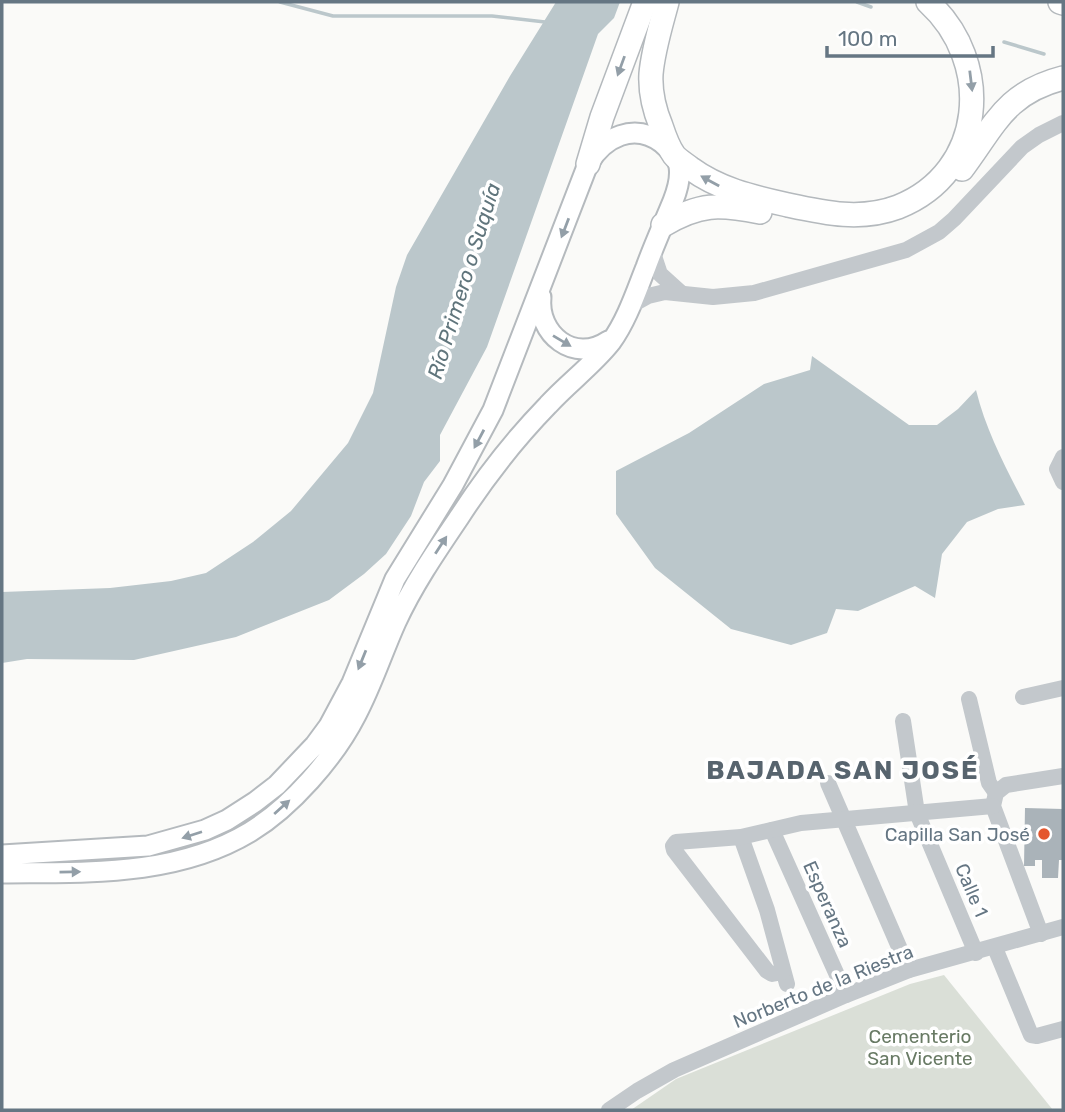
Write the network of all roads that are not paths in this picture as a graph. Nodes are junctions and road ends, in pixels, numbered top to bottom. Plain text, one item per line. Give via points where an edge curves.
1 (645, 2) edge
2 (667, 2) edge
3 (928, 2) edge
4 (1063, 78) edge
5 (1063, 123) edge
6 (674, 155) junction
7 (588, 164) junction
8 (663, 225) junction
9 (652, 250) junction
10 (543, 286) junction
11 (683, 294) junction
12 (630, 306) junction
13 (618, 330) junction
14 (1063, 688) edge
15 (1023, 697) dead end
16 (970, 699) dead end
17 (902, 721) dead end
18 (1063, 776) edge
19 (828, 783) dead end
20 (994, 799) junction
21 (917, 813) junction
22 (844, 820) junction
23 (772, 830) junction
24 (741, 837) junction
25 (2, 855) edge
26 (2, 873) edge
27 (1063, 928) edge
28 (1041, 933) junction
29 (995, 948) junction
30 (976, 953) junction
31 (909, 971) junction
32 (846, 995) junction
33 (1063, 1029) edge
34 (609, 1110) edge

1 -> 7 highway
2 - 6 highway via 651,88 656,114
3 -> 6 highway via 960,43 970,69 972,101 957,154 940,177 910,201 869,214 825,213 719,186
4 - 8 highway via 1016,99 995,120 952,182 929,203 900,219 847,228 710,205
5 - 11 street via 1022,147 954,219 906,250 754,293 723,297
6 - 7 main road via 656,139 629,133 601,146
6 - 8 main road via 680,168 678,185
7 -> 10 main road
8 - 9 main road
9 - 11 street via 660,274
9 - 12 main road
10 -> 13 main road via 542,316 558,341 573,348 593,348
10 -> 25 main road via 482,433 395,579 341,705 295,766 228,820 176,840 115,850
11 - 12 street via 656,294
12 - 13 main road
26 -> 13 main road via 109,871 174,862 202,855 251,832 288,802 344,736 405,603 477,491 532,421 605,349
14 - 15 street
16 - 20 street
17 - 21 street, Calle 1
18 - 20 street via 1006,785
19 - 22 street
20 - 21 street
20 - 28 street
21 - 22 street
21 - 30 street, Calle 1
22 - 23 street
22 - 31 street
23 - 24 street
23 - 32 street, Esperanza
24 - 24 street via 682,840 673,846 767,971 785,978
27 - 28 street, Norberto de la Riestra
28 - 29 street, Norberto de la Riestra
29 - 30 street, Norberto de la Riestra
29 - 33 street via 1031,1035
30 - 31 street, Norberto de la Riestra
31 - 32 street, Norberto de la Riestra
32 - 34 street, Norberto de la Riestra via 674,1070

